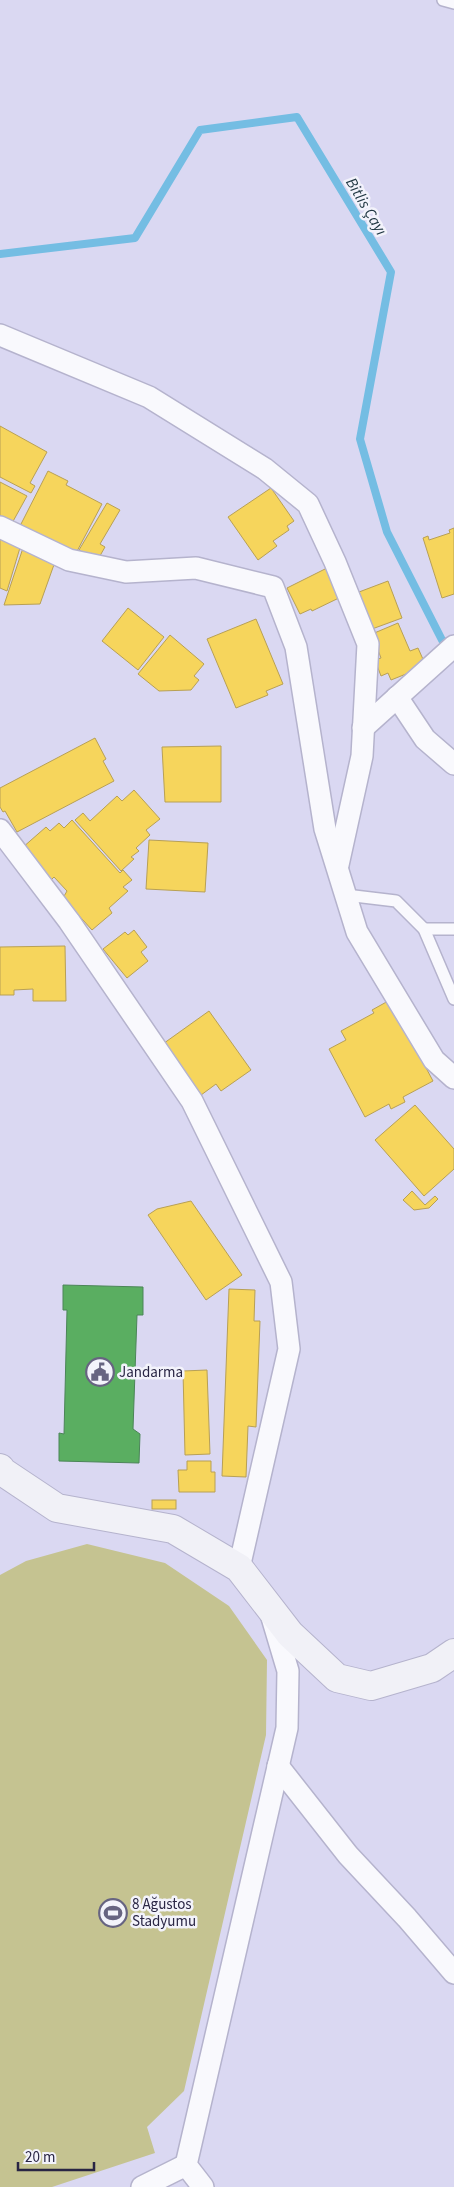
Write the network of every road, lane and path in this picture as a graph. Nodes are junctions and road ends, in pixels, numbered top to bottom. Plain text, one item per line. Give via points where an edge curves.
1 (443, 0) edge
2 (454, 3) edge
3 (0, 335) edge
4 (0, 527) edge
5 (454, 646) edge
6 (397, 697) junction
7 (363, 728) junction
8 (454, 764) edge
9 (0, 830) edge
10 (337, 868) junction
11 (346, 895) junction
12 (424, 929) junction
13 (454, 929) edge
14 (454, 1000) edge
15 (454, 1078) edge
16 (0, 1468) edge
17 (239, 1568) junction
18 (268, 1605) junction
19 (454, 1653) edge
20 (278, 1766) junction
21 (454, 1973) edge
22 (186, 2165) junction
23 (142, 2187) edge
24 (203, 2187) edge

1 - 2 lane
3 - 7 street via 149,397 265,469 308,504 368,644
4 - 10 street via 69,560 126,572 196,568 273,587 296,647 325,829
5 - 6 street
6 - 7 street
6 - 8 street via 425,739
7 - 10 street via 362,756
9 - 17 street via 69,920 192,1101 281,1282 289,1349
10 - 11 street
11 - 12 lane via 396,901
11 - 15 street via 357,932 434,1060
12 - 13 lane
12 - 14 lane
16 - 17 street via 57,1508 173,1530
17 - 18 street
18 - 19 street via 290,1634 337,1678 371,1686 432,1668
18 - 20 street via 288,1670 287,1728
20 - 21 street via 348,1855
20 - 22 street
22 - 23 street
22 - 24 street

